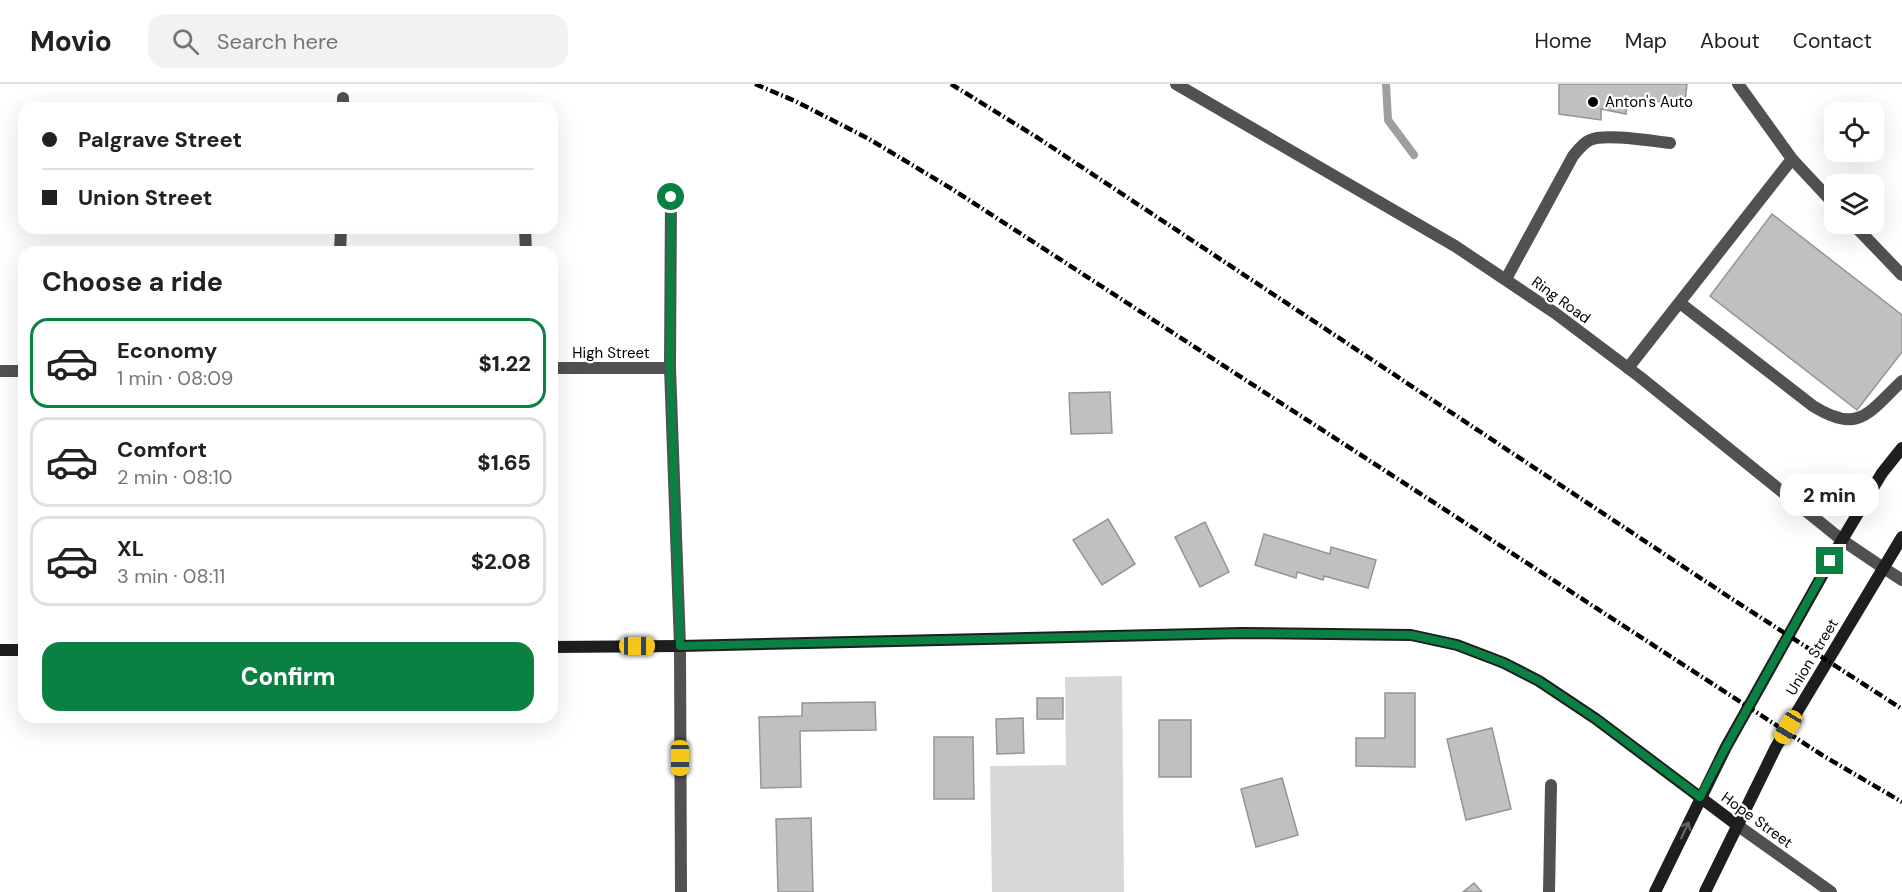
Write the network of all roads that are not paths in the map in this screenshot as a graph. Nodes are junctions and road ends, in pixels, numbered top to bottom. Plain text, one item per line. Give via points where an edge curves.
1 (1176, 84) edge
2 (1738, 84) edge
3 (1670, 143) dead end
4 (1792, 159) junction
5 (1824, 193) edge
6 (671, 197) dead end
7 (1863, 234) edge
8 (1902, 275) edge
9 (1506, 279) junction
10 (1680, 303) junction
11 (558, 368) edge
12 (670, 368) junction
13 (1628, 368) junction
14 (18, 370) edge
15 (0, 371) edge
16 (1902, 381) edge
17 (1902, 448) edge
18 (1902, 537) edge
19 (1842, 540) junction
20 (1882, 567) junction
21 (1902, 580) edge
22 (558, 646) edge
23 (680, 646) junction
24 (0, 650) edge
25 (18, 650) edge
26 (1551, 785) dead end
27 (1700, 797) junction
28 (1737, 825) junction
29 (681, 892) edge
30 (1549, 892) edge
31 (1655, 892) edge
32 (1705, 892) edge
33 (1832, 892) edge

1 - 9 street, Ring Road
2 - 4 street
3 - 9 street via 1602,136 1581,147
4 - 5 street
4 - 10 street
6 - 12 street
7 - 8 street
9 - 13 street, Ring Road
10 - 13 street
10 - 16 street via 1831,418 1851,421 1866,415
11 - 12 street, High Street
12 - 23 street
13 - 19 street, Ring Road
14 - 15 street
17 - 19 street, Union Street via 1881,473
18 - 20 street, Union Street
19 - 20 street, Ring Road
19 - 27 street, Union Street
20 - 21 street, Ring Road
20 - 28 street, Union Street via 1776,747
22 - 23 street, Hope Street
23 - 27 street, Hope Street via 1241,633 1411,635 1457,645 1539,681
23 - 29 street
24 - 25 street
26 - 30 street
27 - 28 street, Hope Street
31 -> 27 street, Union Street
28 - 32 street, Union Street
28 - 33 street, Hope Street

